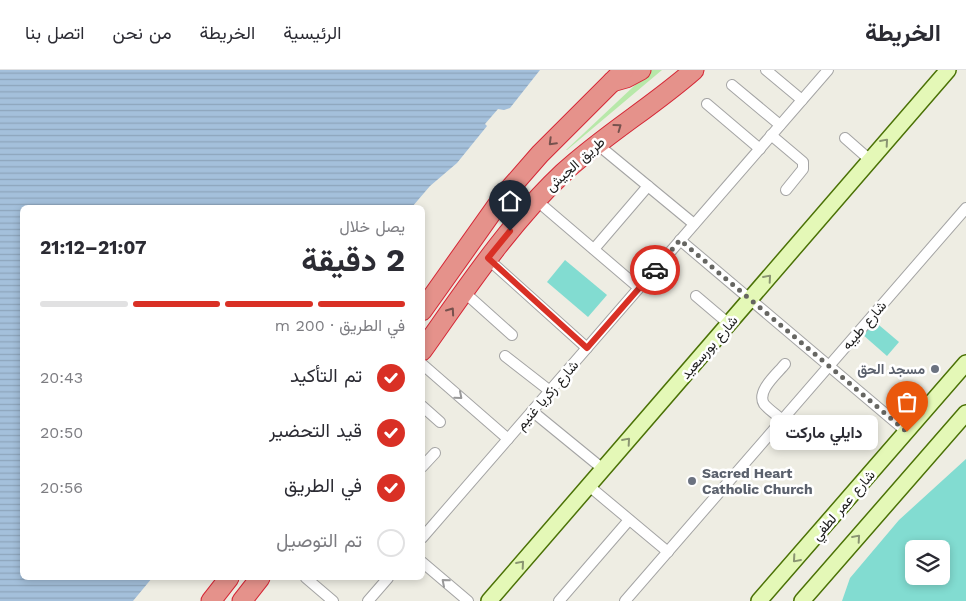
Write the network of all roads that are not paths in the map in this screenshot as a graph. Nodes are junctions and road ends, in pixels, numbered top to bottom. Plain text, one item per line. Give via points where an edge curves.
1 (641, 70) edge
2 (674, 70) edge
3 (694, 70) edge
4 (766, 70) edge
5 (828, 70) edge
6 (948, 70) edge
7 (617, 76) edge
8 (732, 86) dead end
9 (659, 98) junction
10 (802, 100) junction
11 (707, 104) dead end
12 (780, 125) junction
13 (771, 135) junction
14 (845, 138) dead end
15 (597, 144) junction
16 (760, 149) junction
17 (870, 160) junction
18 (648, 186) junction
19 (786, 190) dead end
20 (536, 200) junction
21 (966, 208) edge
22 (694, 224) junction
23 (680, 240) junction
24 (594, 249) junction
25 (488, 258) junction
26 (639, 288) junction
27 (464, 292) junction
28 (696, 296) dead end
29 (750, 299) junction
30 (425, 307) edge
31 (729, 324) junction
32 (512, 334) dead end
33 (425, 347) edge
34 (587, 348) junction
35 (506, 356) dead end
36 (966, 363) edge
37 (785, 364) dead end
38 (829, 366) junction
39 (425, 367) edge
40 (550, 390) junction
41 (425, 409) edge
42 (532, 412) junction
43 (966, 413) edge
44 (782, 420) junction
45 (440, 422) dead end
46 (907, 432) junction
47 (508, 439) junction
48 (435, 453) dead end
49 (425, 464) edge
50 (603, 469) junction
51 (589, 486) junction
52 (629, 520) junction
53 (425, 535) edge
54 (668, 552) junction
55 (425, 565) edge
56 (227, 580) edge
57 (258, 580) edge
58 (308, 580) edge
59 (386, 580) edge
60 (211, 601) edge
61 (242, 601) edge
62 (333, 601) edge
63 (368, 601) edge
64 (468, 601) edge
65 (490, 601) edge
66 (559, 601) edge
67 (625, 601) edge
68 (759, 601) edge
69 (802, 601) edge

1 - 7 highway via 626,78
2 - 9 highway
3 - 9 highway, طريق الجيش
4 - 10 street
5 - 10 street, شارع زكريا غنيم
17 -> 6 main road, شارع بورسعيد
7 -> 30 highway, طريق الجيش via 505,194
8 - 12 street
15 -> 9 highway, طريق الجيش
10 - 12 street, شارع زكريا غنيم
11 - 16 street
12 - 13 street, شارع زكريا غنيم
13 - 16 street, شارع زكريا غنيم
13 - 19 street via 803,162 803,169
14 - 17 street
15 - 18 street
15 - 20 highway, طريق الجيش
16 - 22 street, شارع زكريا غنيم
29 -> 17 main road, شارع بورسعيد
18 - 22 street
18 - 24 street
20 - 24 street
20 - 25 highway, طريق الجيش
21 - 38 street, شارع طيبه
22 - 23 street, شارع زكريا غنيم
23 - 26 street, شارع زكريا غنيم
23 - 29 street
24 - 26 street
25 - 27 highway, طريق الجيش
25 - 34 street
26 - 34 street, شارع زكريا غنيم
27 - 32 street
33 -> 27 highway, طريق الجيش
28 - 31 street
29 - 31 main road, شارع بورسعيد
29 - 38 street
50 -> 31 main road, شارع بورسعيد
34 - 40 street, شارع زكريا غنيم
35 - 40 street
36 - 46 main road, شارع عمر لطفي
37 - 44 street via 763,391 762,398
38 - 44 street, شارع طيبه
38 - 46 street
39 -> 47 street
40 - 42 street, شارع زكريا غنيم
41 - 45 street
42 - 47 street, شارع زكريا غنيم
42 - 50 street
69 -> 43 main road
44 - 54 street, شارع طيبه
46 -> 68 main road, شارع عمر لطفي
47 - 53 street, شارع زكريا غنيم
48 - 49 street
50 - 51 main road, شارع بورسعيد
51 - 52 street
65 -> 51 main road, شارع بورسعيد
52 - 54 street
52 - 66 street
54 - 67 street, شارع طيبه
64 -> 55 street
56 - 60 highway
57 - 61 highway
58 - 62 street
59 - 63 street

